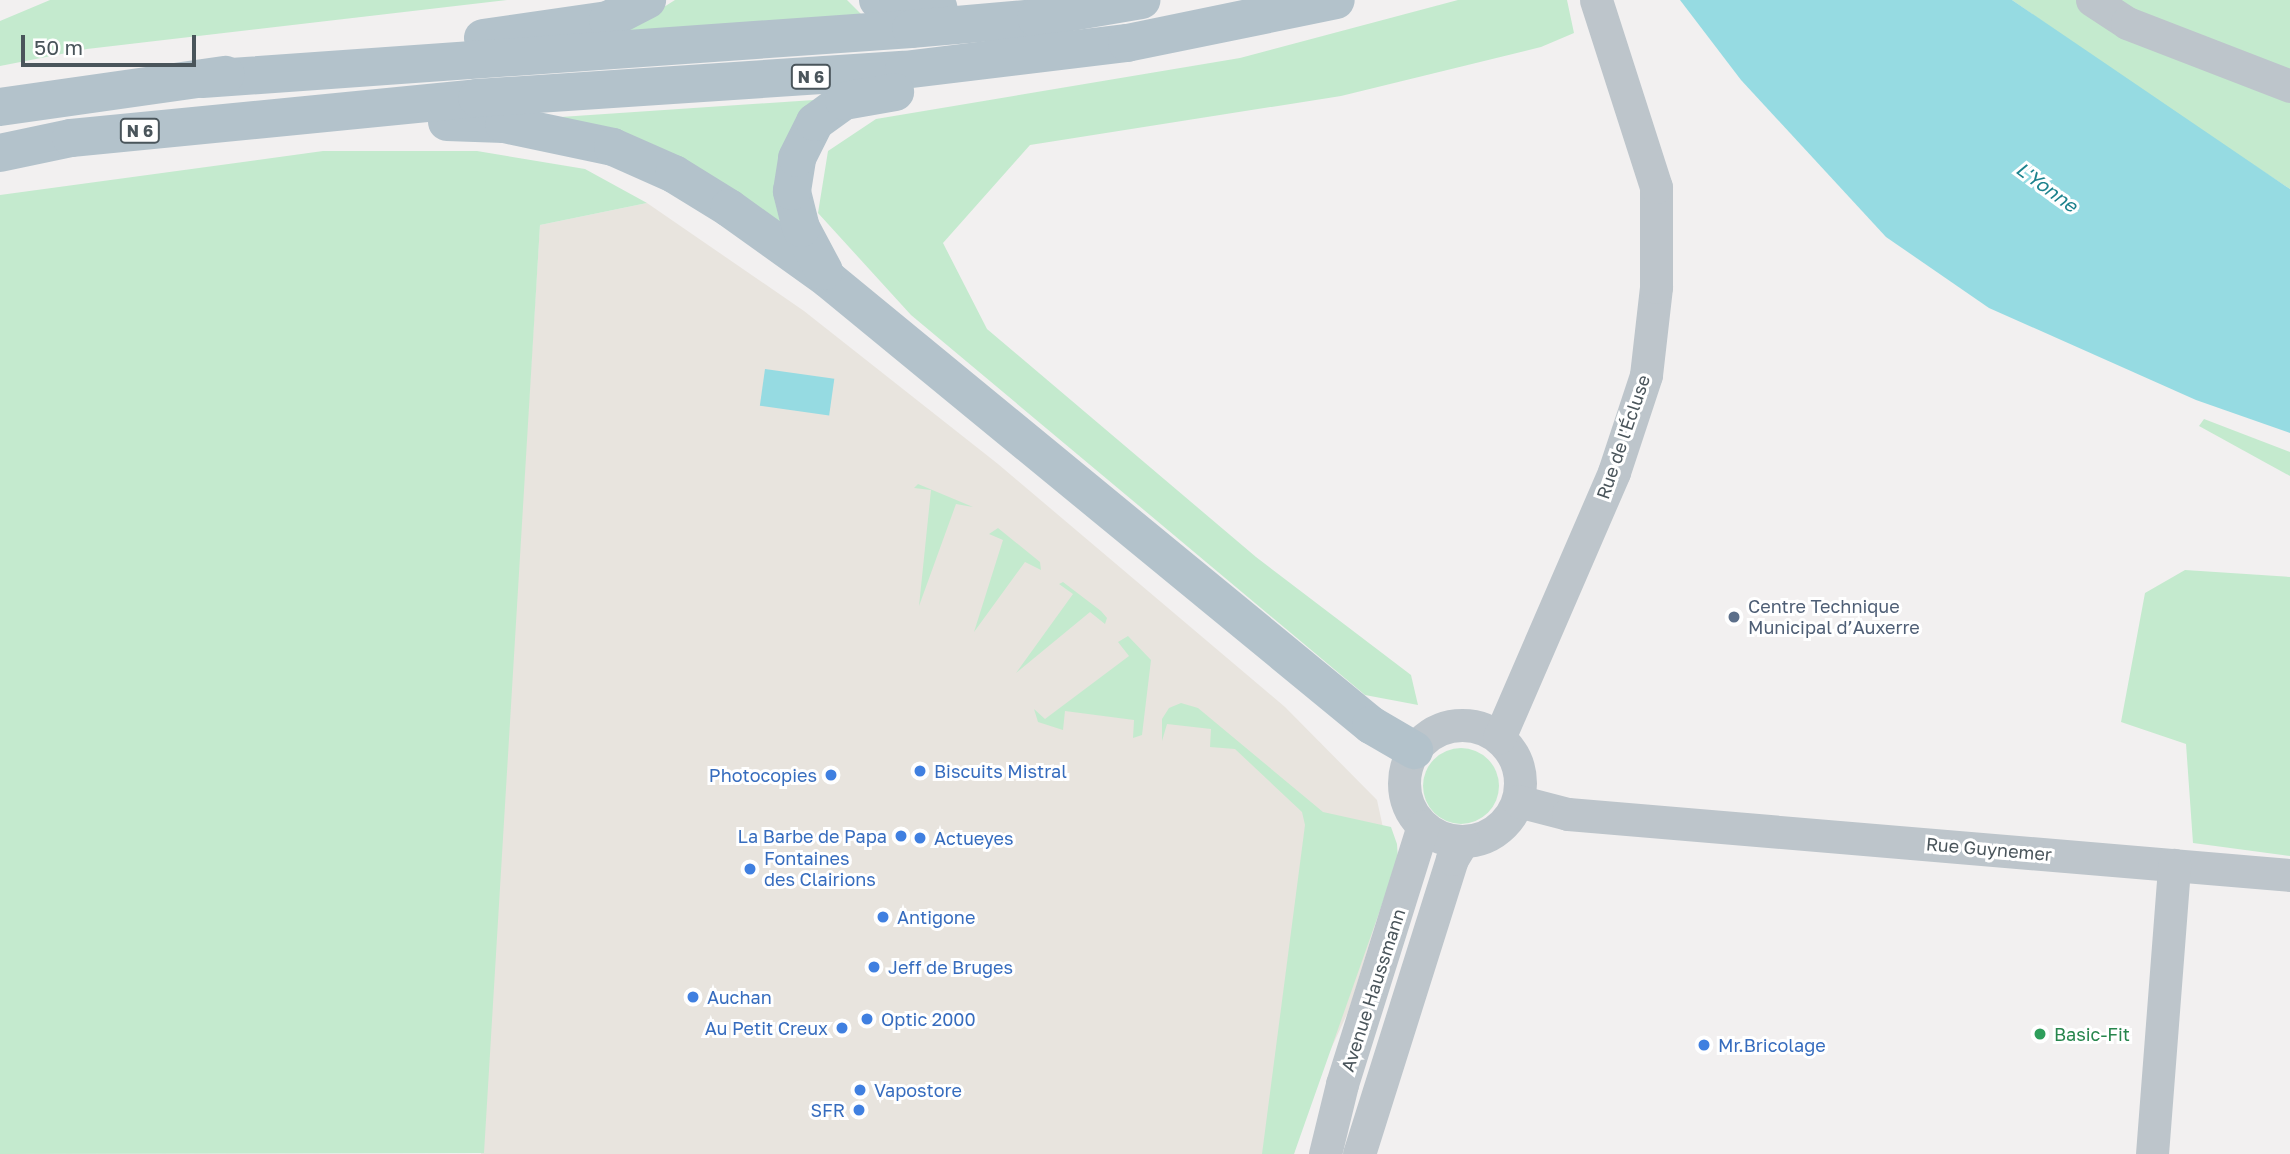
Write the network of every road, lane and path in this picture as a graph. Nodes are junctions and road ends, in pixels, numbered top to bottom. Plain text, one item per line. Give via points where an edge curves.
1 (647, 0) edge
2 (878, 0) edge
3 (1000, 0) edge
4 (1141, 0) edge
5 (1336, 0) edge
6 (1345, 0) edge
7 (1596, 0) edge
8 (2092, 0) edge
9 (202, 79) junction
10 (2290, 86) edge
11 (0, 107) edge
12 (281, 116) junction
13 (0, 153) edge
14 (828, 279) junction
15 (1499, 738) junction
16 (1414, 750) junction
17 (1518, 801) junction
18 (1423, 826) junction
19 (1463, 841) junction
20 (2174, 865) junction
21 (2290, 876) edge
22 (1325, 1154) edge
23 (1359, 1154) edge
24 (2152, 1154) edge

1 - 9 main road via 608,20
2 - 3 main road via 939,8
4 - 9 main road, N 6 via 1036,18 884,32
5 - 12 main road, N 6 via 1127,43 904,71 477,98
6 - 14 main road via 1257,31 1126,57 844,100 815,122 797,158 792,191 801,228
7 - 15 street, Rue de l'Écluse via 1657,187 1657,287 1646,374 1614,472
8 - 10 street via 2127,23
9 - 11 main road, N 6
12 - 13 main road, N 6 via 71,138
12 - 14 main road via 504,124 613,147 685,181
14 - 16 main road via 1371,725
15 - 16 street via 1463,725 1427,737
15 - 17 street via 1518,766
16 - 18 street via 1405,790 1413,814
17 - 19 street via 1497,830
17 - 20 street, Rue Guynemer via 1568,814
18 - 19 street via 1435,835
18 - 22 street, Avenue Haussmann via 1342,1084
19 - 23 street, Avenue Haussmann via 1452,859
20 - 21 street, Rue Guynemer
20 - 24 street

